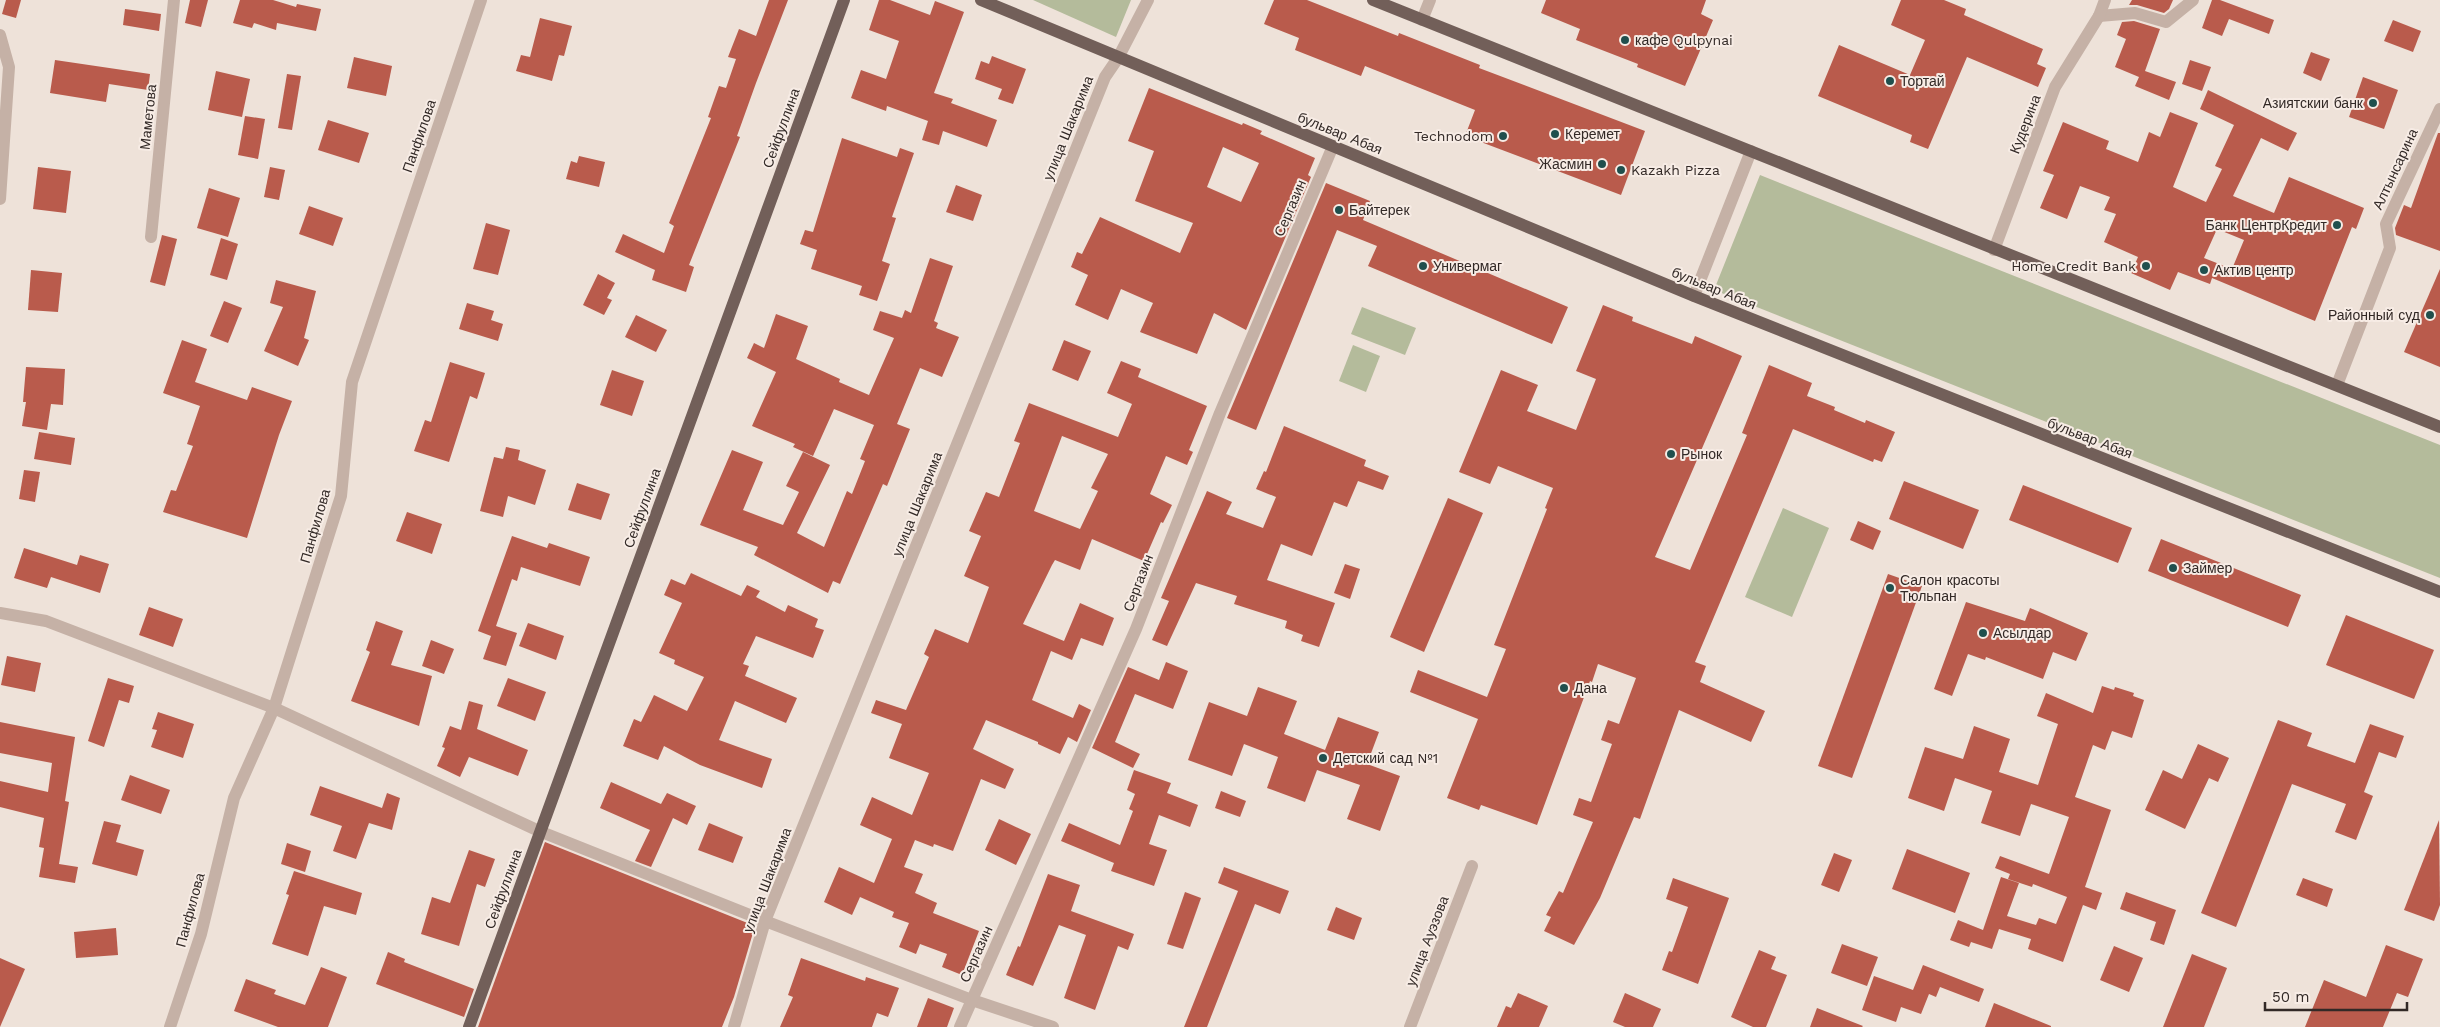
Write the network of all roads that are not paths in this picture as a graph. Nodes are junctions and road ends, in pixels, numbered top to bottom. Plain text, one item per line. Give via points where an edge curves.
1 (174, 0) edge
2 (481, 0) edge
3 (844, 0) edge
4 (982, 0) edge
5 (1148, 0) edge
6 (1373, 0) edge
7 (1430, 0) edge
8 (2105, 0) edge
9 (2192, 0) edge
10 (2099, 16) junction
11 (1422, 20) junction
12 (0, 35) edge
13 (1118, 58) junction
14 (2440, 109) edge
15 (1333, 146) junction
16 (1751, 151) junction
17 (0, 199) edge
18 (151, 237) dead end
19 (1994, 250) junction
20 (1694, 296) junction
21 (2337, 385) junction
22 (2440, 427) edge
23 (2440, 592) edge
24 (0, 613) edge
25 (274, 708) junction
26 (539, 831) junction
27 (1472, 866) dead end
28 (765, 921) junction
29 (972, 1000) junction
30 (170, 1027) edge
31 (469, 1027) edge
32 (734, 1027) edge
33 (960, 1027) edge
34 (1053, 1027) edge
35 (1410, 1027) edge

1 - 18 street, Маметова
2 - 25 street, Панфилова via 352,382 341,496
3 - 26 main road, Сейфуллина
4 - 13 main road, бульвар Абая
5 - 13 street, улица Шакарима
6 - 11 main road
7 - 11 street
8 - 10 street, Кудерина
9 - 10 street via 2166,22 2135,13
10 - 19 street, Кудерина via 2055,87
11 - 16 main road
12 - 17 street via 9,67
13 - 15 main road, бульвар Абая
13 - 28 street, улица Шакарима via 1105,78
14 - 21 street, Алтынсарина via 2386,224 2390,248
15 - 20 main road, бульвар Абая
15 - 29 street, Сергазин via 1220,412 1136,629
16 - 19 main road
16 - 20 street
19 - 21 main road
20 - 23 main road, бульвар Абая
21 - 22 main road
24 - 25 street via 46,622
25 - 26 street
25 - 30 street, Панфилова via 234,798 201,934
26 - 28 street
26 - 31 main road, Сейфуллина
27 - 35 street, улица Ауэзова
28 - 29 street
28 - 32 street, улица Шакарима
29 - 33 street, Сергазин
29 - 34 street

